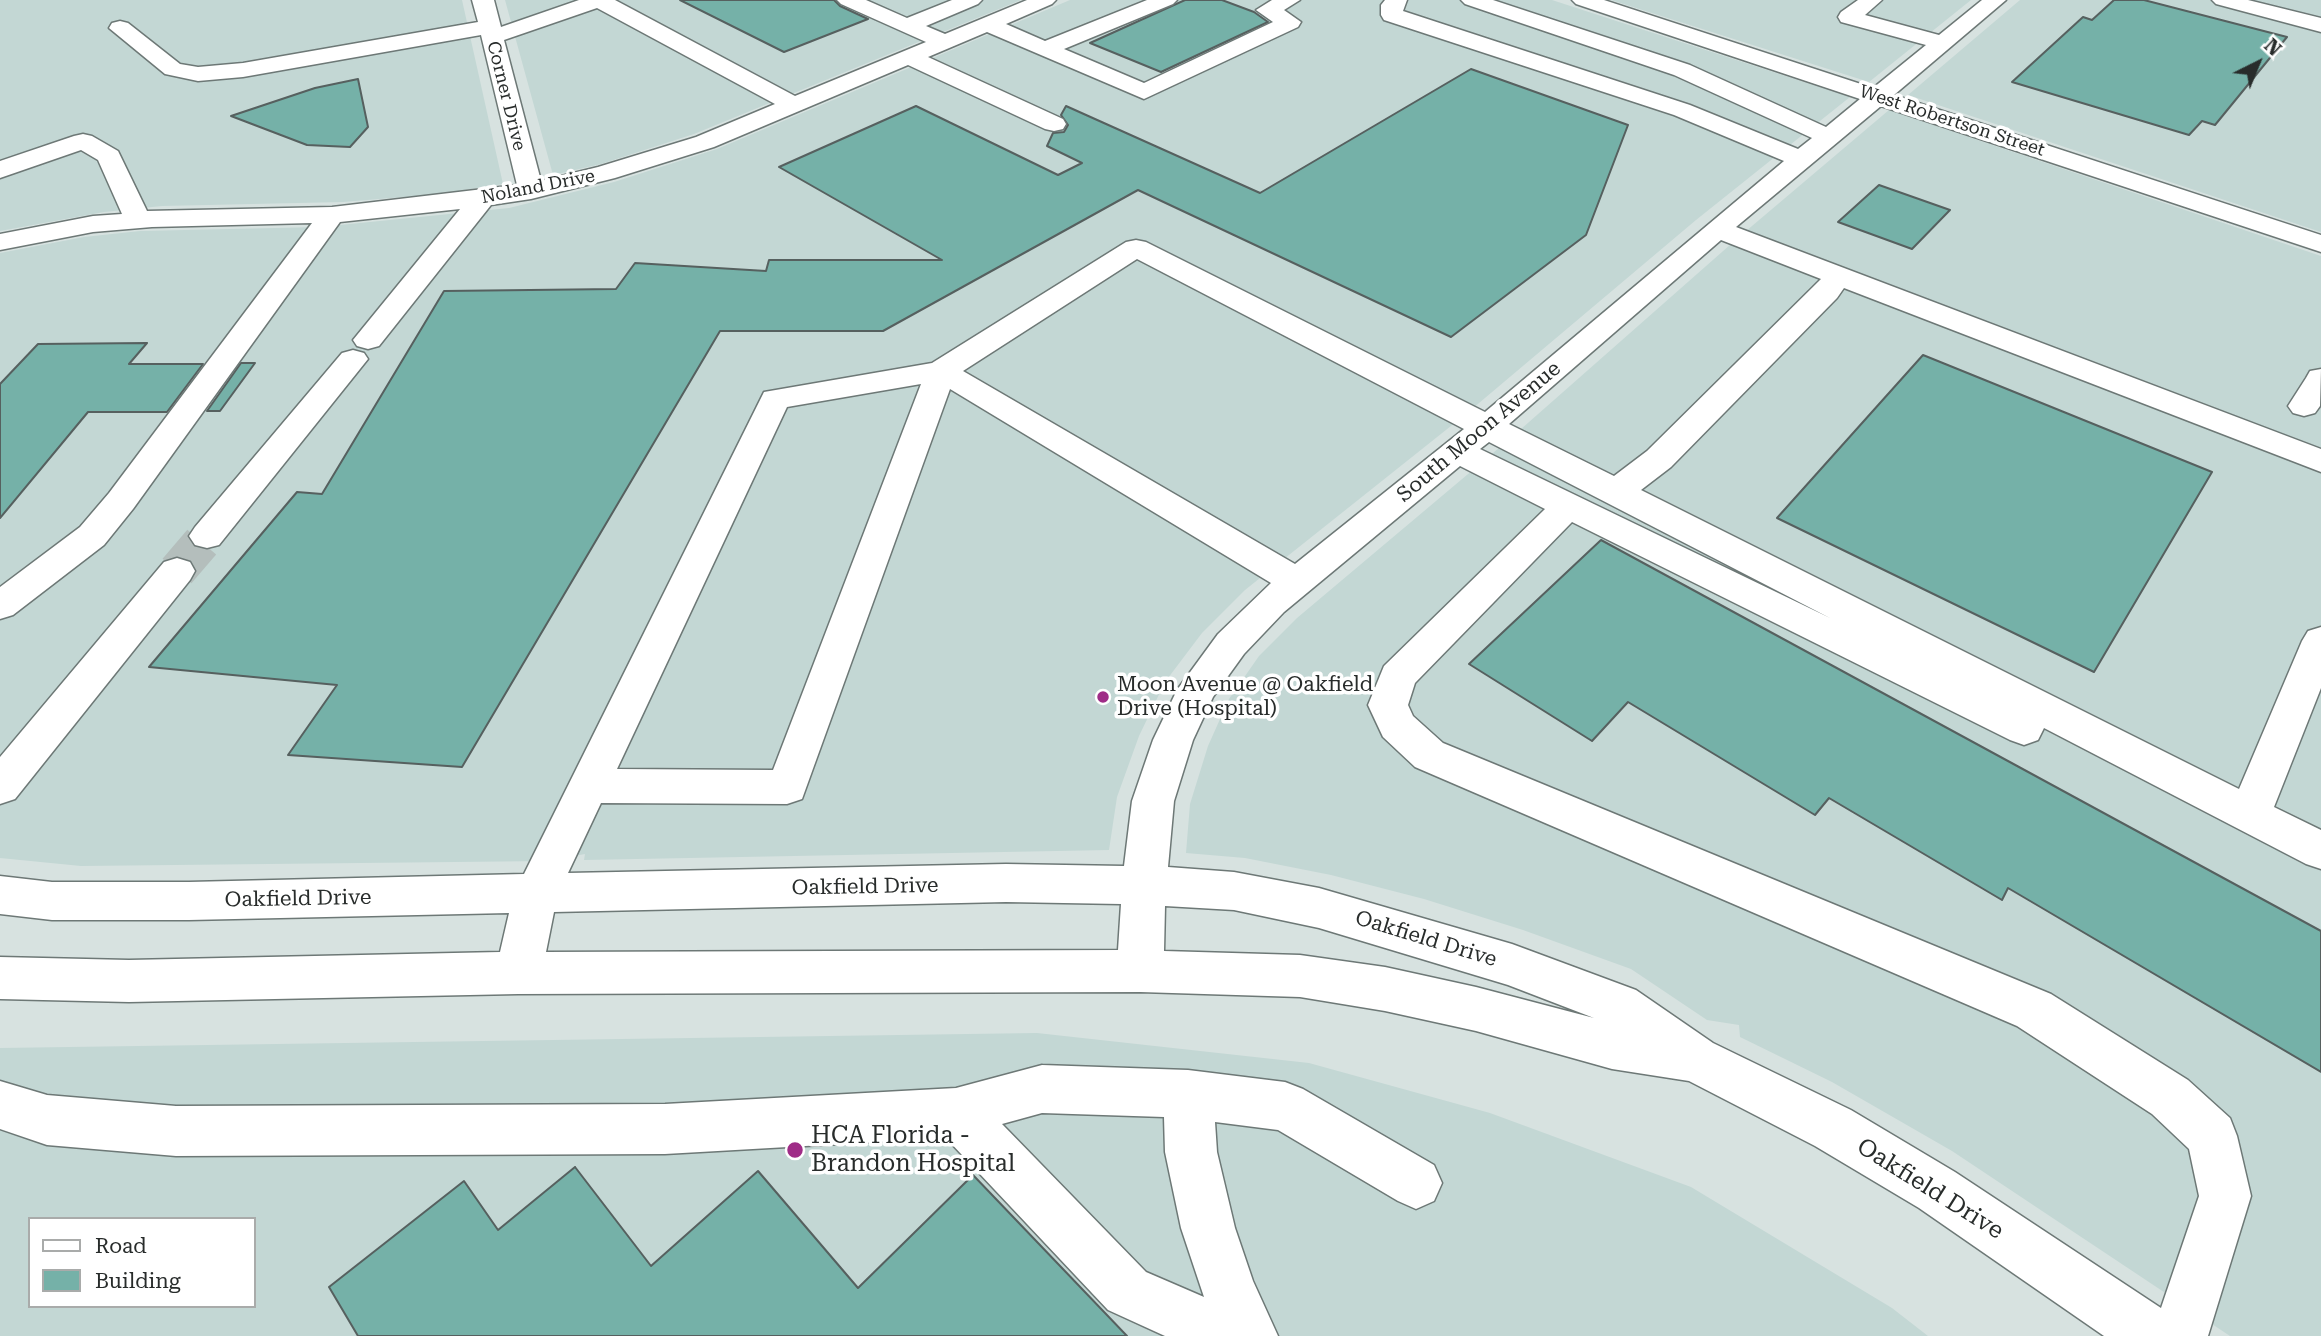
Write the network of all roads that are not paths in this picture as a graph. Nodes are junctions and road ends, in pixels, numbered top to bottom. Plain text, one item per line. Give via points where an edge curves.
1 (483, 0) edge
2 (598, 0) edge
3 (848, 0) edge
4 (971, 0) edge
5 (1045, 0) edge
6 (1166, 0) edge
7 (1289, 0) edge
8 (1396, 0) edge
9 (1472, 0) edge
10 (1583, 0) edge
11 (1871, 0) edge
12 (1995, 0) edge
13 (2223, 0) edge
14 (987, 24) junction
15 (2321, 25) edge
16 (908, 26) junction
17 (120, 28) dead end
18 (490, 32) junction
19 (946, 42) junction
20 (1943, 43) junction
21 (1044, 49) junction
22 (909, 57) junction
23 (1880, 96) junction
24 (794, 105) junction
25 (1054, 124) dead end
26 (1829, 137) junction
27 (1800, 159) junction
28 (0, 170) edge
29 (531, 191) junction
30 (483, 198) junction
31 (332, 215) junction
32 (138, 220) junction
33 (1717, 229) junction
34 (6, 241) edge
35 (2321, 244) edge
36 (0, 266) edge
37 (1837, 276) junction
38 (941, 371) junction
39 (2321, 378) edge
40 (2304, 406) dead end
41 (1474, 438) junction
42 (2321, 461) edge
43 (1613, 491) junction
44 (1568, 506) junction
45 (206, 536) tunnel mouth
46 (177, 571) tunnel mouth
47 (1297, 582) junction
48 (0, 606) edge
49 (2321, 641) edge
50 (589, 786) junction
51 (0, 787) edge
52 (2249, 815) junction
53 (2321, 851) edge
54 (2321, 875) edge
55 (1144, 885) junction
56 (0, 895) edge
57 (537, 895) junction
58 (1140, 971) junction
59 (518, 973) junction
60 (0, 978) edge
61 (1696, 1059) junction
62 (1188, 1094) junction
63 (957, 1112) junction
64 (5, 1114) edge
65 (1416, 1183) dead end
66 (1230, 1336) edge
67 (1250, 1336) edge
68 (2153, 1336) edge
69 (2180, 1336) edge

1 - 18 street, Corner Drive
2 - 18 street
2 - 24 street
3 - 16 street
4 - 16 street
5 - 14 street, Noland Drive
6 - 21 street
7 - 21 street via 1267,10 1290,22 1144,92
8 - 27 street via 1392,15 1670,106
9 - 26 street via 1682,70
10 - 23 street, West Robertson Street
11 - 20 street via 1849,17
12 - 20 street, South Moon Avenue
13 - 15 street
14 - 19 street, Noland Drive
14 - 21 street
16 - 19 street
17 - 18 street via 173,69 198,74
18 - 29 street, Corner Drive
19 - 22 street, Noland Drive
20 - 23 street, South Moon Avenue
22 - 24 street, Noland Drive
22 - 25 street
23 - 26 street, South Moon Avenue
23 - 35 street, West Robertson Street
24 - 29 street, Noland Drive via 692,146
26 - 27 street, South Moon Avenue
27 - 33 street, South Moon Avenue
28 - 32 street via 83,141 110,156
29 - 30 street, Noland Drive
30 - 31 street, Noland Drive
30 - 45 street
31 - 32 street, Noland Drive
31 - 48 street via 92,536
32 - 34 street, Noland Drive
33 - 37 street
33 - 41 street, South Moon Avenue
34 - 36 street
37 - 42 street
37 - 43 street via 1659,458
38 - 41 street via 1136,248
38 - 47 street
38 - 50 street via 775,399
38 - 50 street via 787,787
39 - 40 street
41 - 43 street
41 - 44 street
41 - 47 street, South Moon Avenue
43 - 52 street
44 - 54 street
44 - 69 street via 1398,676 1388,705 1396,726 1429,755 2034,1010 2170,1097 2212,1136 2225,1196
46 - 51 street
47 - 55 street, South Moon Avenue via 1231,644 1197,690 1173,740 1153,801
49 - 52 street
50 - 57 street
52 - 53 street
55 - 57 street, Oakfield Drive via 1006,883
55 - 58 street, South Moon Avenue
55 - 61 street, Oakfield Drive via 1234,891 1411,933 1619,1006
56 - 57 street, Oakfield Drive via 52,901 189,901
57 - 59 street
58 - 59 street, Oakfield Drive
58 - 61 street, Oakfield Drive via 1300,976 1385,989 1612,1046
59 - 60 street, Oakfield Drive via 130,981
61 - 68 street, Oakfield Drive via 1833,1128 1914,1176
62 - 63 street via 1042,1089
62 - 65 street via 1285,1106
62 - 67 street via 1191,1152 1208,1228
63 - 64 street via 665,1129 176,1130
63 - 66 street via 1127,1290

